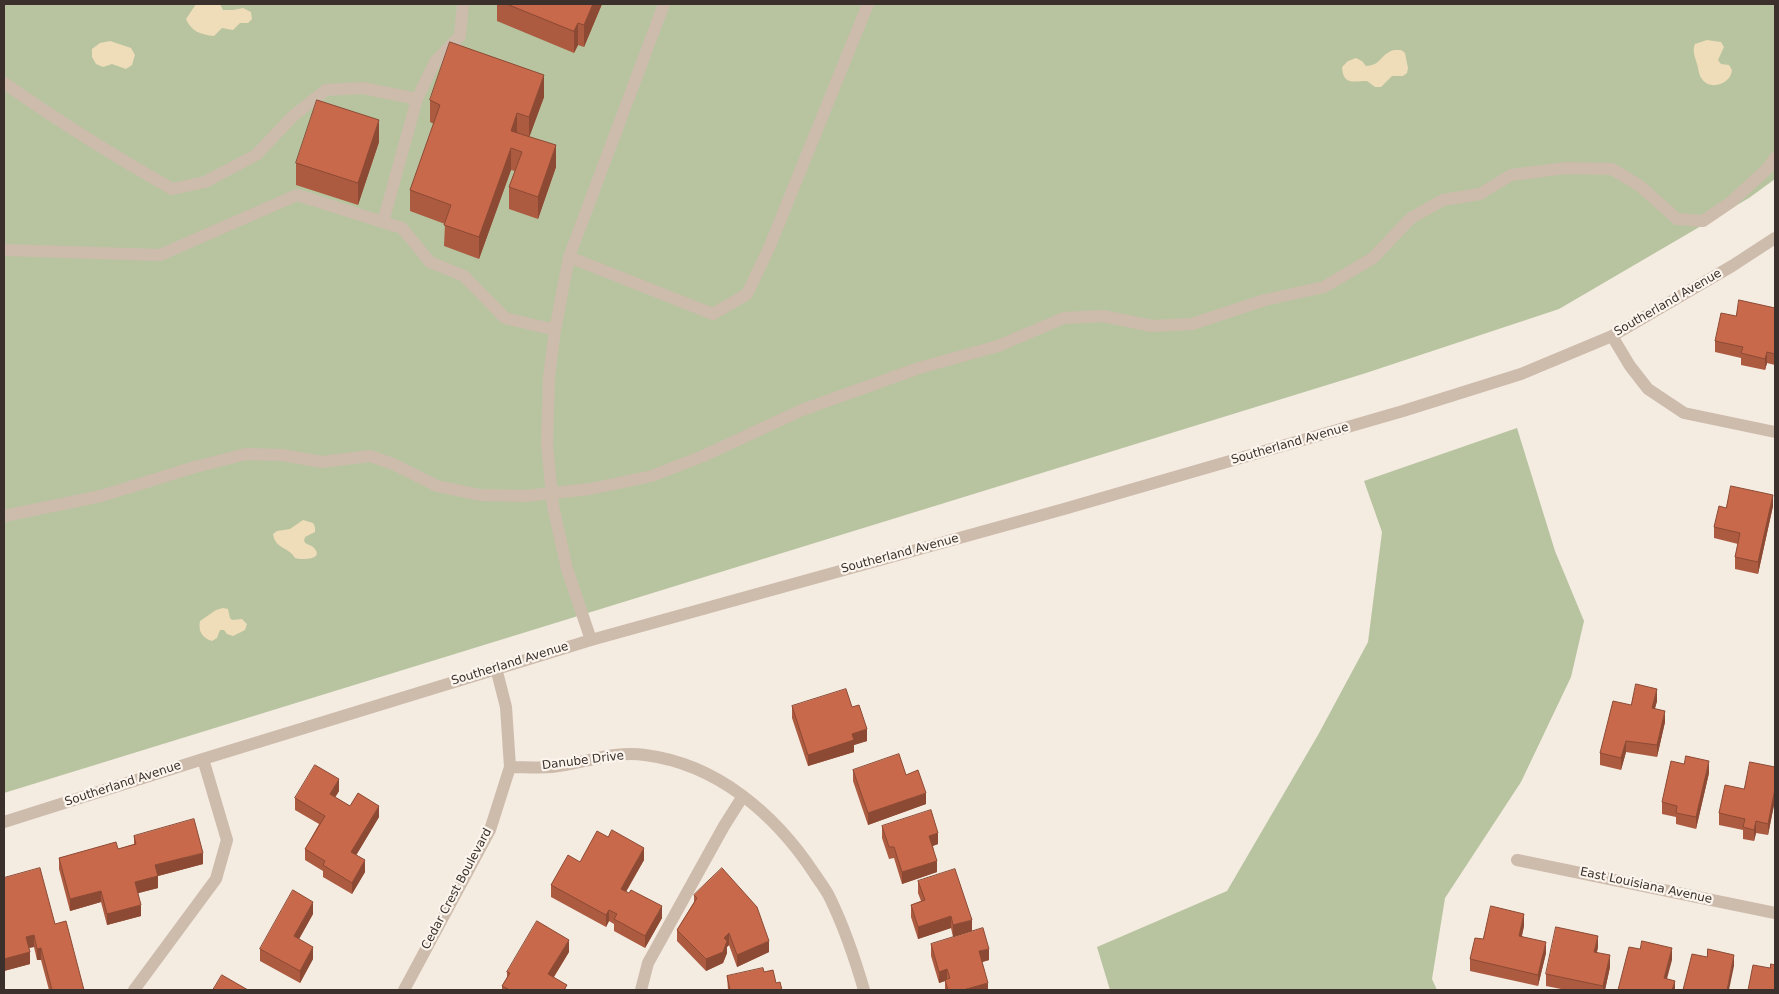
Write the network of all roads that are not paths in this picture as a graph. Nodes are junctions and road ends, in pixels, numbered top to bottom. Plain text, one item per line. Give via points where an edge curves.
1 (464, 4) edge
2 (664, 4) edge
3 (868, 4) edge
4 (4, 83) edge
5 (417, 99) junction
6 (1775, 158) edge
7 (384, 222) junction
8 (1775, 238) edge
9 (4, 250) edge
10 (569, 257) junction
11 (555, 330) junction
12 (1612, 336) junction
13 (1775, 432) edge
14 (551, 492) junction
15 (4, 516) edge
16 (591, 640) junction
17 (496, 668) junction
18 (203, 759) junction
19 (510, 767) junction
20 (743, 796) junction
21 (4, 822) edge
22 (1517, 860) dead end
23 (1775, 913) edge
24 (134, 990) edge
25 (404, 990) edge
26 (641, 990) edge
27 (864, 990) edge

1 - 5 street via 460,36 435,62
2 - 10 street
3 - 10 street via 769,248 747,294 714,314
4 - 5 street via 54,118 172,189 205,182 256,155 293,116 326,90 363,88
5 - 7 street
6 - 14 street via 1731,202 1703,221 1677,219 1640,186 1612,168 1566,168 1511,175 1480,194 1443,200 1411,218 1373,258 1324,287 1265,300 1192,324 1152,326 1103,316 1064,318 998,346 919,368 802,410 652,476
7 - 9 street via 297,195 160,255
7 - 11 street via 402,228 430,262 464,276 505,318
8 - 12 street, Southerland Avenue
10 - 11 street
11 - 14 street via 547,444
12 - 13 street via 1648,389 1684,413
12 - 16 street, Southerland Avenue via 1521,374 1403,411
14 - 15 street via 525,496 480,495 437,486 370,456 322,462 282,455 246,454 102,496
14 - 16 street via 567,569
16 - 17 street, Southerland Avenue
17 - 18 street, Southerland Avenue
17 - 19 street, Cedar Crest Boulevard via 506,706
18 - 21 street, Southerland Avenue
18 - 24 street via 227,840 216,879
19 - 20 street, Danube Drive via 552,767 607,756 644,754 680,762
19 - 25 street, Cedar Crest Boulevard via 490,830
20 - 26 street via 648,963
20 - 27 street, Danube Drive via 776,824 830,897
22 - 23 street, East Louisiana Avenue

